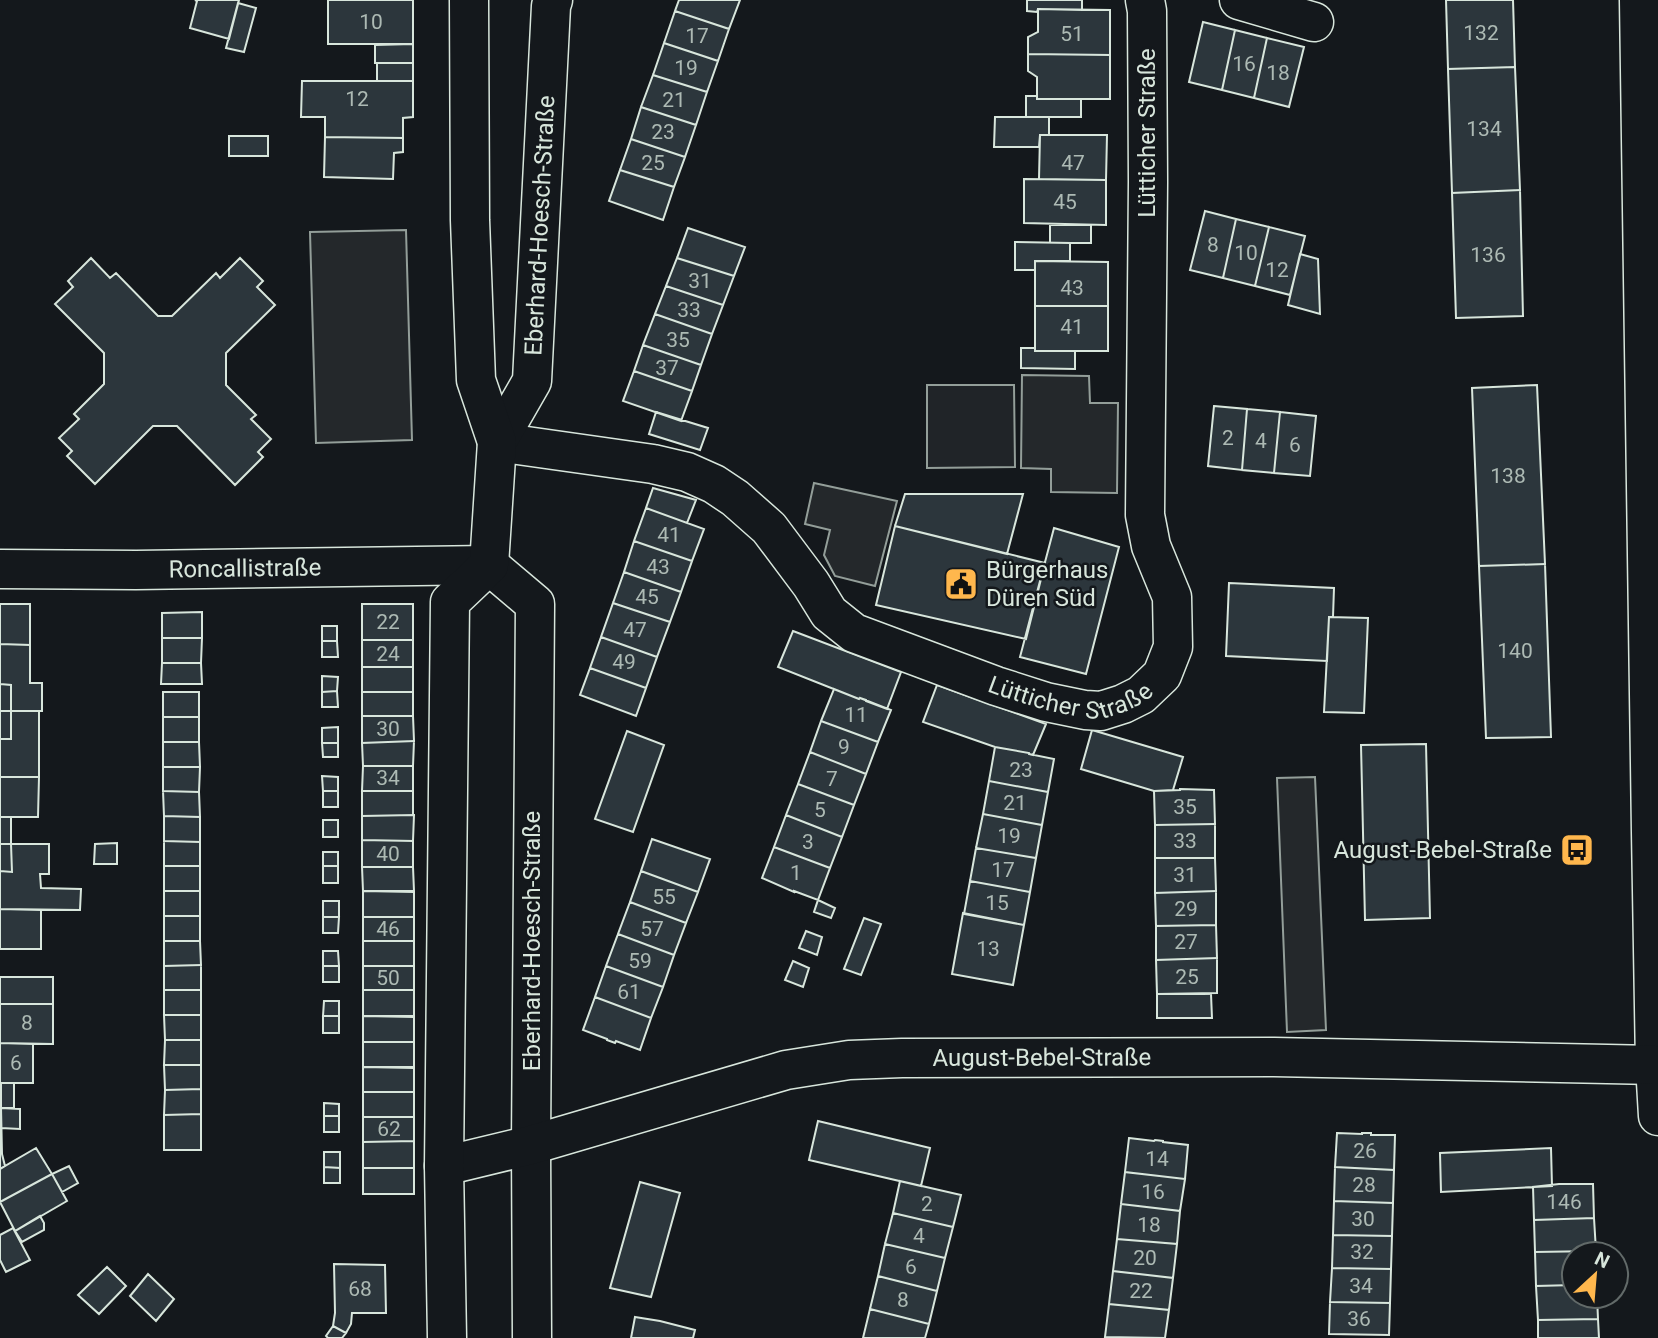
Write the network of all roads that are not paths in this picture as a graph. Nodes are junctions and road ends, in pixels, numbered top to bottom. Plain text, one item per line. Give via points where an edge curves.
1 (469, 0) edge
2 (552, 0) edge
3 (1145, 0) edge
4 (1239, 0) edge
5 (1639, 0) edge
6 (1314, 22) dead end
7 (497, 442) junction
8 (489, 565) junction
9 (0, 569) edge
10 (1656, 1065) junction
11 (1658, 1116) edge
12 (531, 1145) junction
13 (444, 1166) junction
14 (447, 1338) edge
15 (531, 1338) edge

1 - 7 street, Eberhard-Hoesch-Straße via 476,380
2 - 7 street, Eberhard-Hoesch-Straße via 532,381
3 - 7 street, Lütticher Straße via 1145,515 1172,597 1173,646 1163,675 1141,695 1101,711 1046,702 854,634 829,613 769,528 714,484 653,464
4 - 6 street
5 - 10 street
7 - 8 street, Eberhard-Hoesch-Straße
8 - 9 street, Roncallistraße
8 - 12 street, Eberhard-Hoesch-Straße via 535,604
8 - 13 street via 450,602
10 - 11 street
10 - 12 street, August-Bebel-Straße via 1274,1057 849,1060 786,1070
12 - 13 street, August-Bebel-Straße
12 - 15 street, Eberhard-Hoesch-Straße
13 - 14 street

